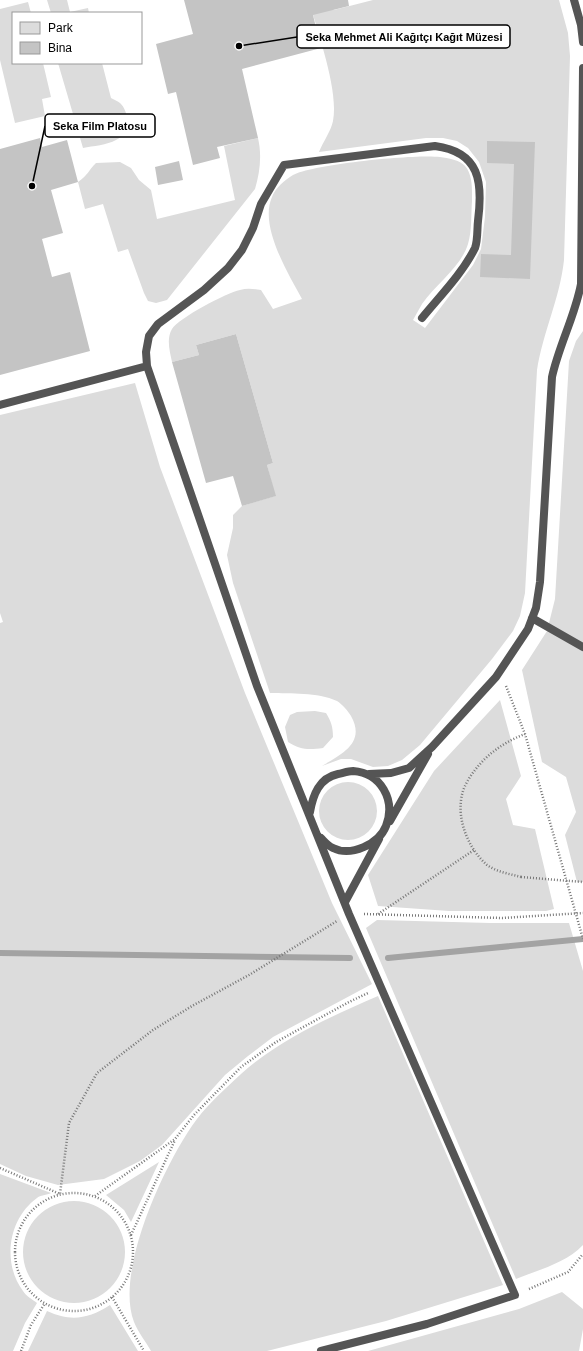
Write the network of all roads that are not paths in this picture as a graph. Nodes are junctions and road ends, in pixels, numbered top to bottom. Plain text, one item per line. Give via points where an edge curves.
1 (574, 0) edge
2 (583, 42) edge
3 (583, 68) edge
4 (422, 318) dead end
5 (147, 366) junction
6 (0, 405) edge
7 (532, 618) junction
8 (583, 647) edge
9 (432, 747) junction
10 (369, 774) junction
11 (310, 813) junction
12 (386, 826) junction
13 (320, 838) junction
14 (345, 902) junction
15 (321, 1351) edge

1 - 2 lane
3 - 7 lane via 581,284 577,304 556,358 552,377 540,582
4 - 5 lane via 466,263 476,246 480,184 473,165 462,154 449,148 435,146 284,165 261,204 242,250 228,268 204,290 158,324 149,336
5 - 6 lane
5 - 11 lane via 257,686
7 - 8 lane
7 - 9 lane via 528,629 500,671
9 - 10 lane via 409,768 391,773
9 - 12 lane
10 - 11 lane via 352,771 334,775 317,786
10 - 12 lane via 383,786 390,804
11 - 13 lane
12 - 13 lane via 372,843 355,849 333,848
12 - 14 lane
13 - 14 lane
14 - 15 lane via 515,1295 427,1324

